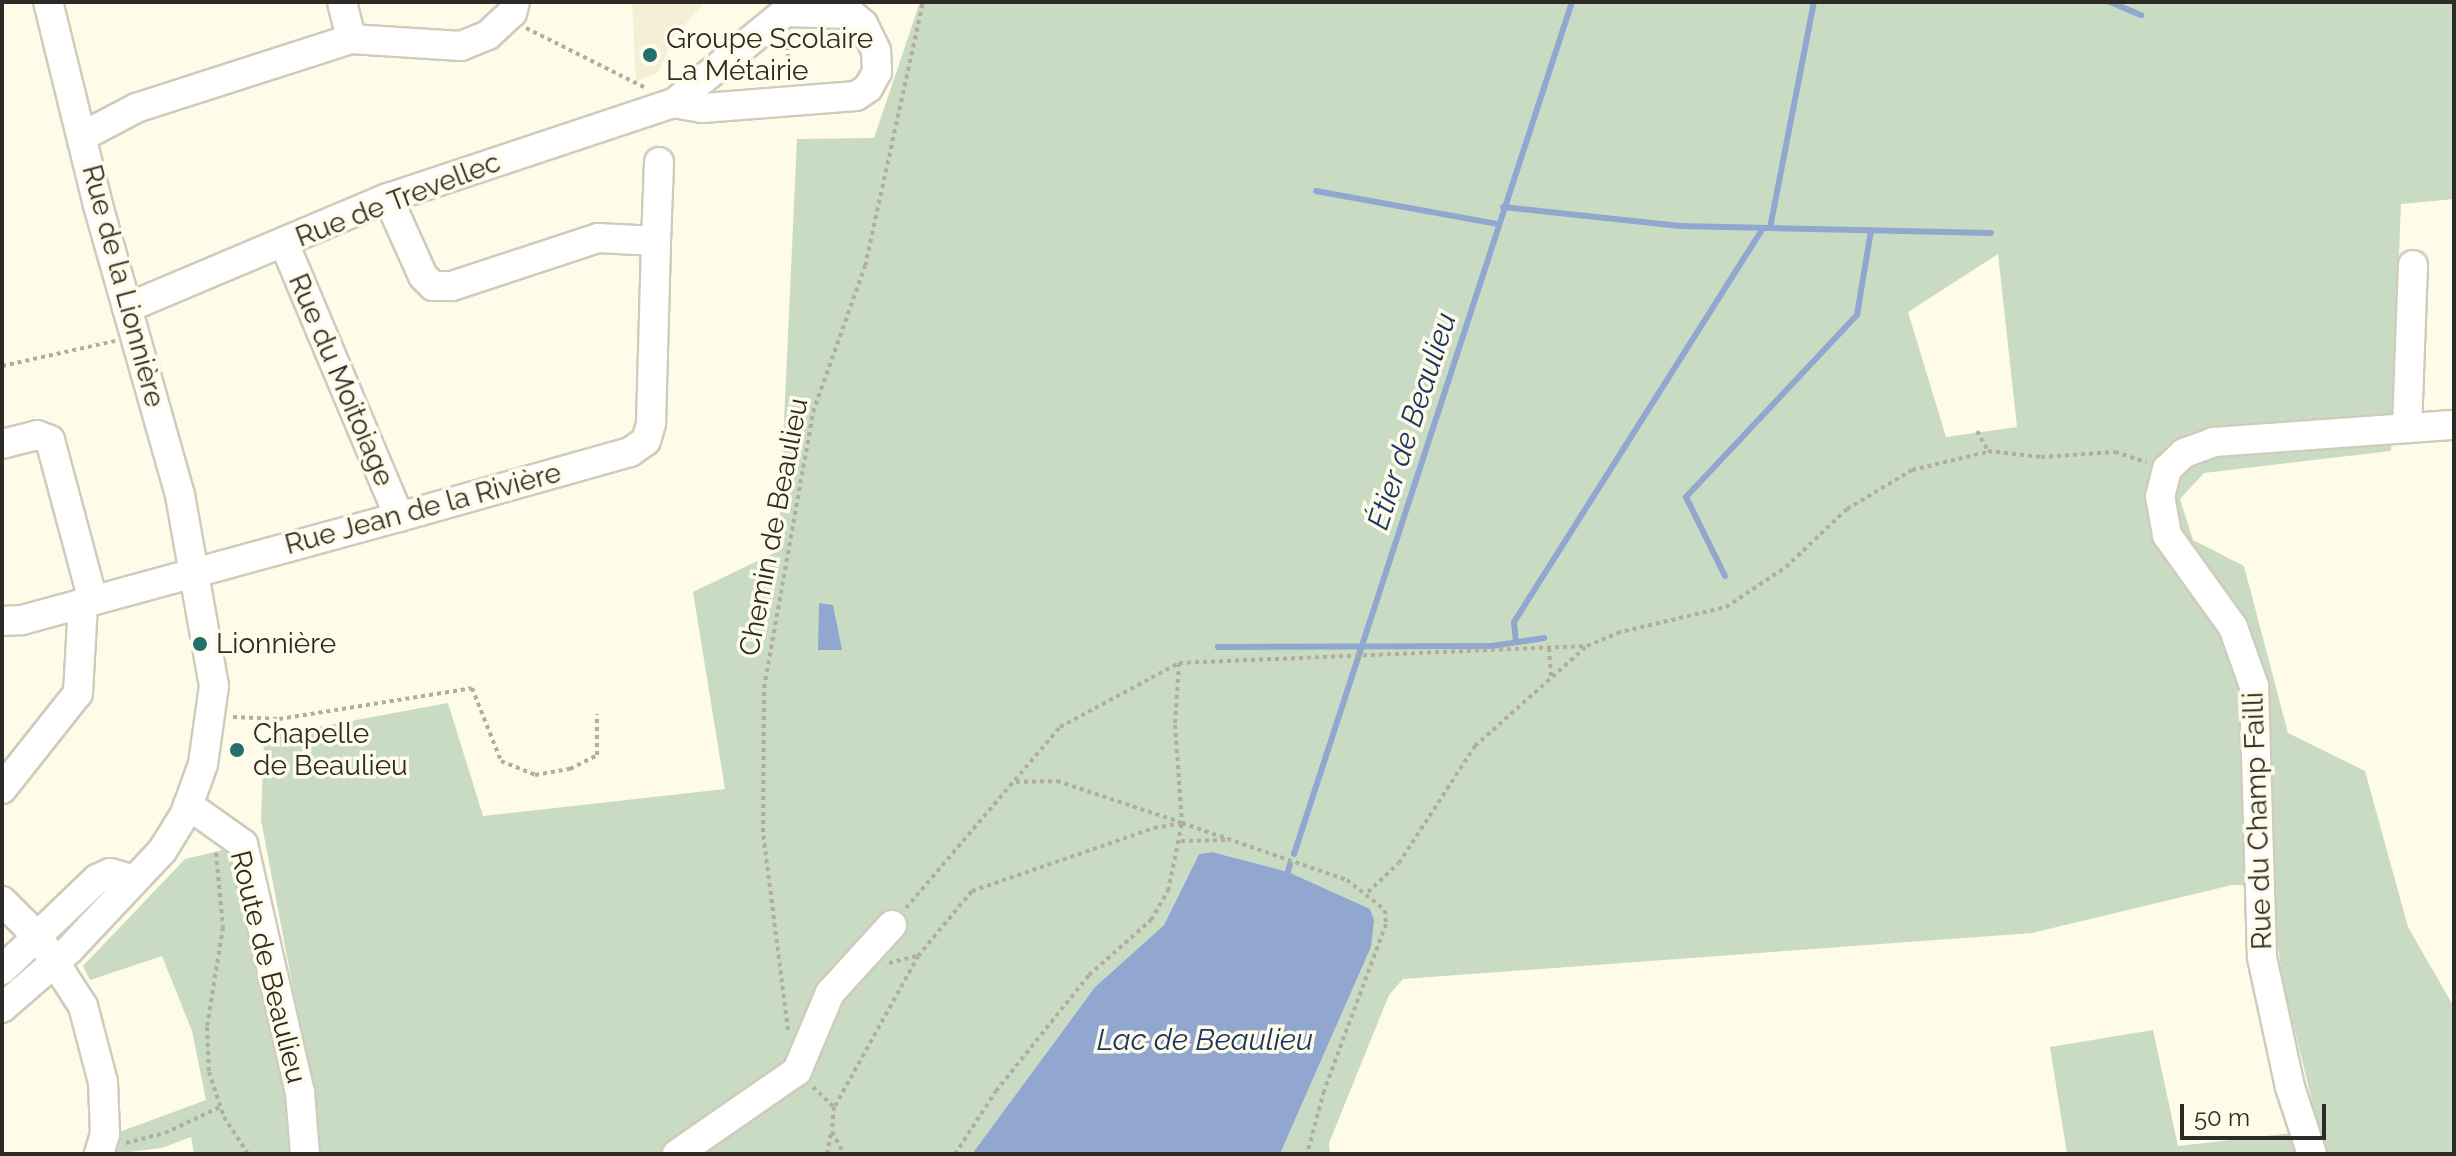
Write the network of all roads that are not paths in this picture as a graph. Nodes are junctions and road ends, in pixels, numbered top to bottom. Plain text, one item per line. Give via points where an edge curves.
1 (48, 2) edge
2 (342, 2) edge
3 (511, 10) edge
4 (351, 39) junction
5 (674, 103) junction
6 (83, 136) junction
7 (659, 162) dead end
8 (388, 198) junction
9 (656, 241) junction
10 (284, 243) junction
11 (2413, 265) dead end
12 (127, 308) junction
13 (2454, 425) edge
14 (2407, 428) junction
15 (2, 444) edge
16 (399, 517) junction
17 (195, 571) junction
18 (88, 602) junction
19 (2, 621) edge
20 (2, 789) edge
21 (188, 805) junction
22 (134, 880) junction
23 (2, 901) edge
24 (892, 925) road end
25 (39, 938) junction
26 (55, 963) junction
27 (2, 970) edge
28 (2, 1008) edge
29 (97, 1153) edge
30 (305, 1154) edge
31 (677, 1154) edge
32 (2312, 1154) edge

1 - 6 street, Rue de la Lionnière
2 - 4 street
3 - 4 street via 488,35 461,46
4 - 6 street via 136,108
5 - 5 street, Rue de Trevellec via 785,12 851,14 863,24 876,51 877,72 868,88 830,101 702,108
5 - 8 street, Rue de Trevellec
6 - 12 street, Rue de la Lionnière
7 - 9 street, Rue Jean de la Rivière
8 - 9 street via 423,276 433,286 452,286 598,238
8 - 10 street, Rue de Trevellec
9 - 16 street, Rue Jean de la Rivière via 651,423 646,441 630,452
10 - 12 street, Rue de Trevellec
10 - 16 street, Rue du Moitoiage
11 - 14 street
12 - 17 street, Rue de la Lionnière
13 - 14 street
14 - 32 street, Rue du Champ Failli via 2214,442 2184,453 2167,469 2160,497 2167,535 2233,627 2254,686 2262,957 2290,1087
15 - 18 street via 37,435 50,440
16 - 17 street, Rue Jean de la Rivière
17 - 18 street, Rue Jean de la Rivière
17 - 21 street, Rue de la Lionnière via 214,686
18 - 19 street, Rue Jean de la Rivière
18 - 20 street via 78,693
21 - 22 street, Rue de la Lionnière via 162,851
21 - 30 street, Route de Beaulieu via 243,844 291,1049
22 - 25 street via 110,873 97,879
22 - 26 street, Rue de la Lionnière
23 - 25 street
24 - 31 street via 830,993 797,1071
25 - 26 street
25 - 27 street
26 - 28 street, Rue de la Lionnière
26 - 29 street via 83,1006 94,1039 105,1134

